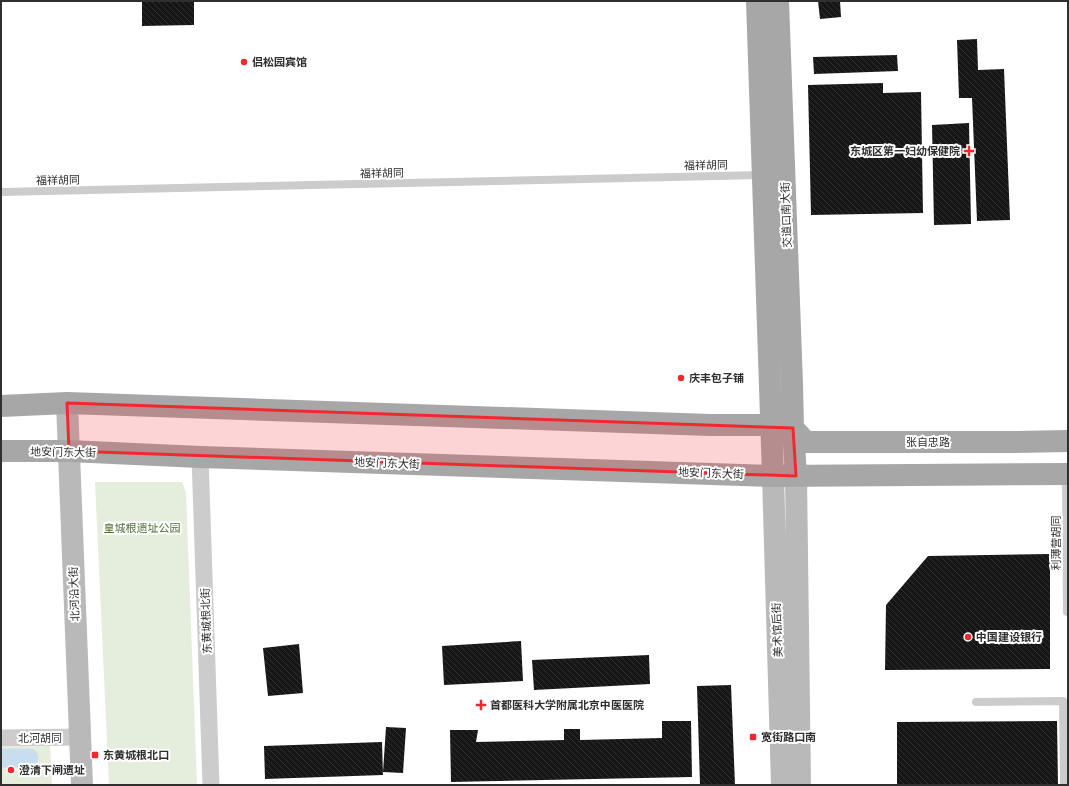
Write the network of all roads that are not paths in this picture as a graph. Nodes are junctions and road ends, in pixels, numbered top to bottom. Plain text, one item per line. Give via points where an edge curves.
1 (757, 1) edge
2 (778, 1) edge
3 (763, 175) junction
4 (1, 192) edge
5 (67, 403) junction
6 (1, 406) edge
7 (772, 425) junction
8 (793, 428) junction
9 (1068, 441) edge
10 (1, 451) edge
11 (69, 451) junction
12 (200, 457) junction
13 (1067, 474) edge
14 (773, 476) junction
15 (796, 476) junction
16 (1068, 612) edge
17 (976, 702) dead end
18 (80, 737) junction
19 (1, 738) edge
20 (82, 785) edge
21 (212, 785) edge
22 (782, 785) edge
23 (800, 785) edge
24 (1064, 785) edge

1 - 3 main road, 交道口南大街
2 - 8 main road, 交道口南大街
3 - 4 lane, 福祥胡同
3 - 7 main road, 交道口南大街
5 - 6 main road
5 - 7 main road via 702,425
5 - 11 main road, 北河沿大街
7 - 8 main road
7 - 14 main road, 交道口南大街
8 - 9 main road, 张自忠路 via 806,442
8 - 15 main road, 交道口南大街
10 - 11 main road, 地安门东大街
11 - 12 main road, 地安门东大街
11 - 18 main road, 北河沿大街
12 - 14 main road, 地安门东大街
12 - 21 street, 东黄城根北街
13 - 15 main road
13 - 16 lane, 利薄营胡同
14 - 15 main road, 地安门东大街
14 - 22 main road, 美术馆后街
15 - 23 main road, 美术馆后街
17 - 24 lane via 1063,701
18 - 19 street, 北河胡同
18 - 20 main road, 北河沿大街

